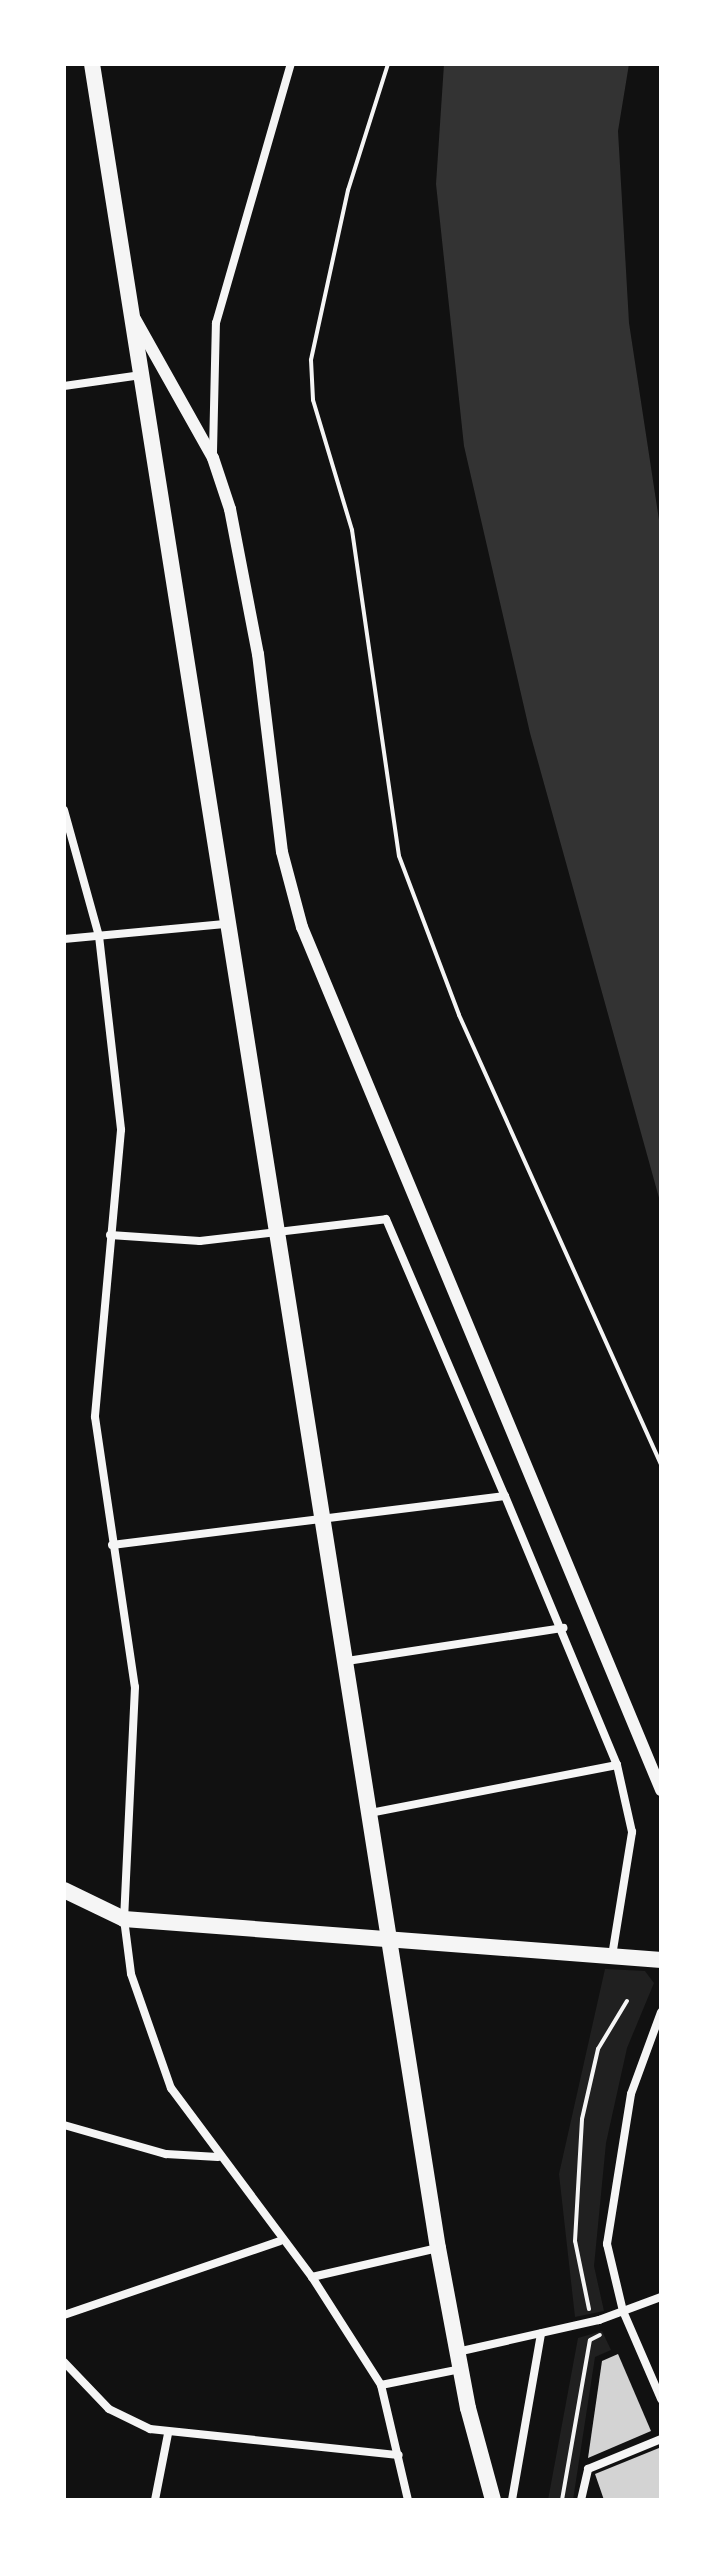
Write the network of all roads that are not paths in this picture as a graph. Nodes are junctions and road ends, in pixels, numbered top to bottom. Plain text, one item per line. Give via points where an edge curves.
1 (92, 64) edge
2 (291, 64) edge
3 (130, 309) junction
4 (141, 375) junction
5 (64, 386) edge
6 (213, 458) junction
7 (64, 810) edge
8 (227, 924) junction
9 (99, 936) junction
10 (64, 939) edge
11 (110, 1235) junction
12 (278, 1236) junction
13 (505, 1496) junction
14 (325, 1522) junction
15 (112, 1545) junction
16 (563, 1628) junction
17 (347, 1661) junction
18 (617, 1765) junction
19 (661, 1790) edge
20 (371, 1813) junction
21 (64, 1890) edge
22 (124, 1919) junction
23 (392, 1938) junction
24 (612, 1956) junction
25 (661, 1960) edge
26 (661, 2012) edge
27 (64, 2125) edge
28 (218, 2157) junction
29 (280, 2241) junction
30 (438, 2248) junction
31 (312, 2277) junction
32 (661, 2297) edge
33 (623, 2311) junction
34 (64, 2315) edge
35 (541, 2334) junction
36 (459, 2360) junction
37 (64, 2362) edge
38 (381, 2385) junction
39 (661, 2399) edge
40 (168, 2434) junction
41 (661, 2439) edge
42 (399, 2455) junction
43 (155, 2500) edge
44 (408, 2500) edge
45 (493, 2500) edge
46 (512, 2500) edge
47 (581, 2500) edge

1 - 3 highway
2 - 6 street via 216,323
3 - 4 highway
3 - 6 street
4 - 5 street
4 - 8 highway
6 - 19 street via 243,571 282,852 302,927
7 - 9 street
8 - 9 street
8 - 12 highway
9 - 10 street
9 - 11 street via 121,1130
11 - 12 street via 200,1241
11 - 15 street via 95,1417
12 - 13 street via 386,1219
12 - 14 highway
13 - 14 street
13 - 16 street
14 - 15 street
14 - 17 highway
15 - 22 street via 135,1687
16 - 17 street
16 - 18 street
17 - 20 highway
18 - 20 street
18 - 24 street via 632,1832
20 - 23 highway
21 - 22 highway
22 - 23 highway
22 - 28 street via 144,2028 171,2088
23 - 24 highway
23 - 30 highway
24 - 25 highway
26 - 33 street via 631,2094 609,2217 611,2277
27 - 28 street via 166,2154
28 - 29 street
29 - 31 street
29 - 34 street
30 - 31 street
30 - 36 highway
31 - 38 street
32 - 33 street
33 - 35 street
33 - 39 street
35 - 36 street
35 - 46 street
36 - 38 street
36 - 45 highway
37 - 40 street via 109,2409
38 - 42 street
40 - 42 street
40 - 43 street
41 - 47 street via 588,2469
42 - 44 street

